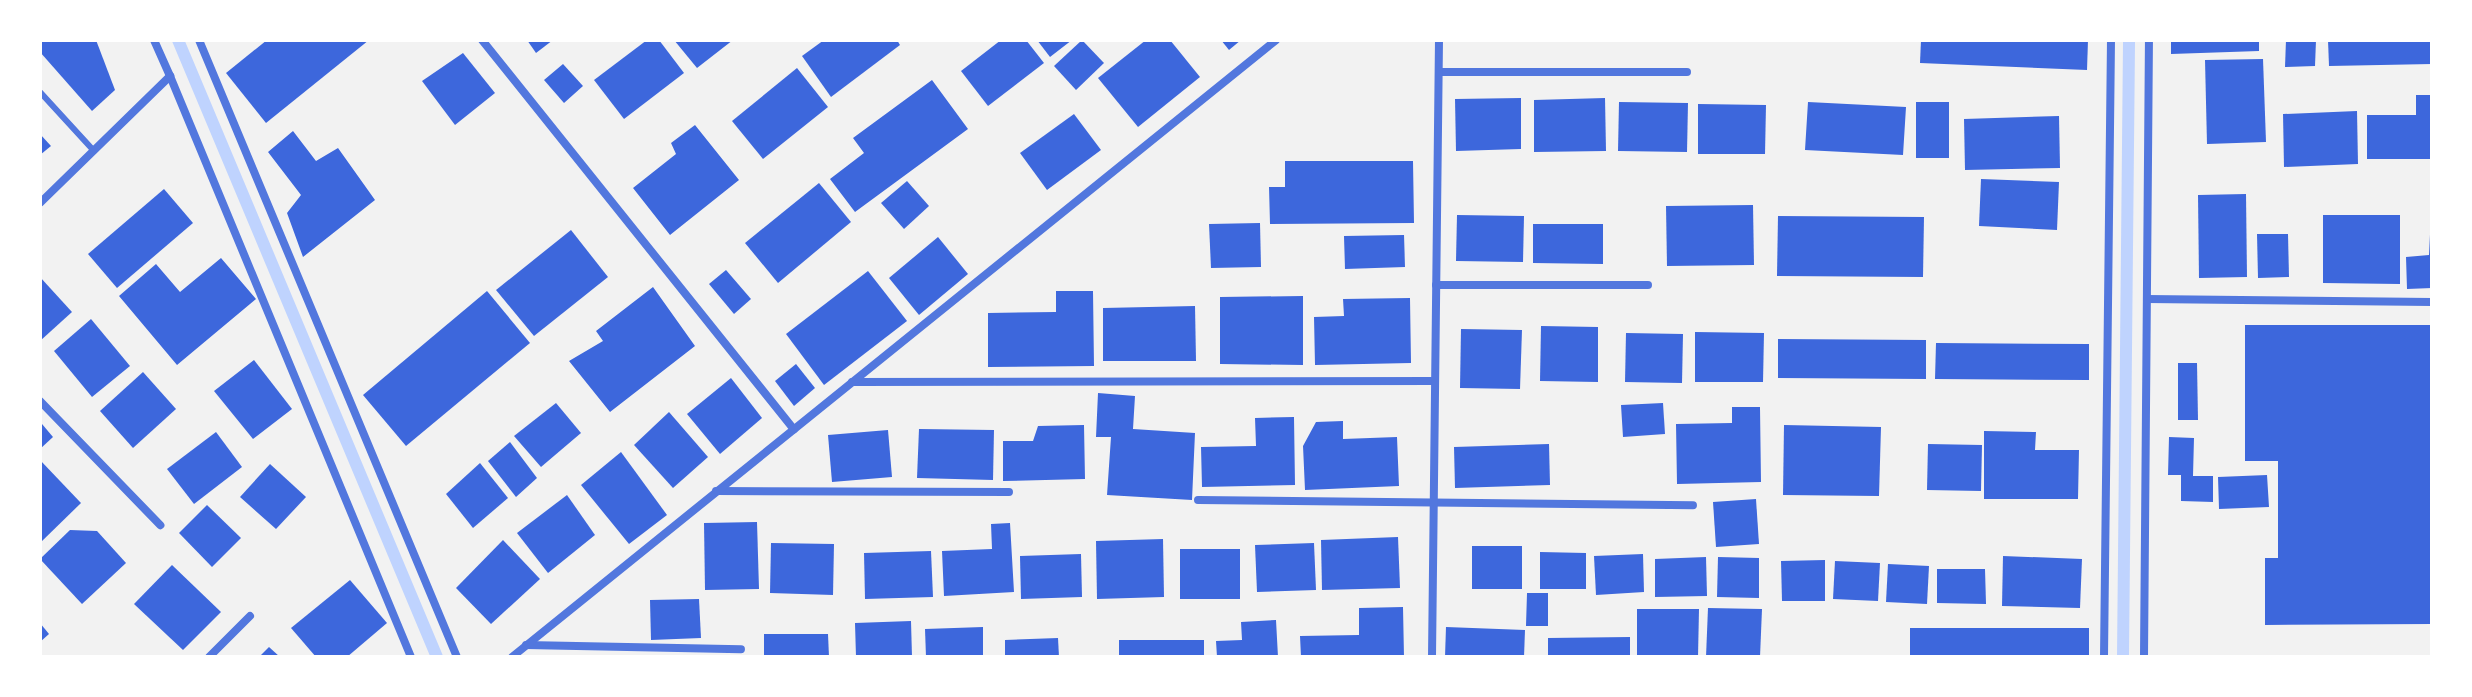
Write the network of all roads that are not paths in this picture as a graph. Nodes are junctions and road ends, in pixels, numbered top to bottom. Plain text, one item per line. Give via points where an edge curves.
1 (154, 40) edge
2 (199, 40) edge
3 (482, 40) edge
4 (1276, 40) edge
5 (1439, 40) edge
6 (2111, 40) edge
7 (2149, 40) edge
8 (1439, 72) junction
9 (1687, 72) dead end
10 (170, 76) junction
11 (40, 92) edge
12 (94, 151) junction
13 (40, 203) edge
14 (1436, 285) junction
15 (1648, 285) dead end
16 (2147, 299) junction
17 (2432, 302) edge
18 (1435, 381) junction
19 (852, 382) junction
20 (40, 401) edge
21 (794, 429) junction
22 (716, 491) junction
23 (1009, 492) dead end
24 (1198, 500) dead end
25 (1433, 502) junction
26 (1693, 505) dead end
27 (160, 525) dead end
28 (250, 616) dead end
29 (526, 645) junction
30 (741, 649) dead end
31 (209, 657) edge
32 (411, 657) edge
33 (457, 657) edge
34 (512, 657) edge
35 (1432, 657) edge
36 (2104, 657) edge
37 (2144, 657) edge

1 - 10 street
2 - 33 street
3 - 21 street
4 - 19 street
5 - 8 street
6 - 36 street
7 - 16 street
8 - 9 street
8 - 14 street
10 - 12 street
10 - 32 street
11 - 12 lane
12 - 13 street
14 - 15 street
14 - 18 street
16 - 17 street
16 - 37 street
18 - 19 street
18 - 25 street
19 - 21 street
20 - 27 street
21 - 22 street
22 - 23 street
22 - 29 street
24 - 25 street
25 - 26 street
25 - 35 street
28 - 31 street
29 - 30 street
29 - 34 street

